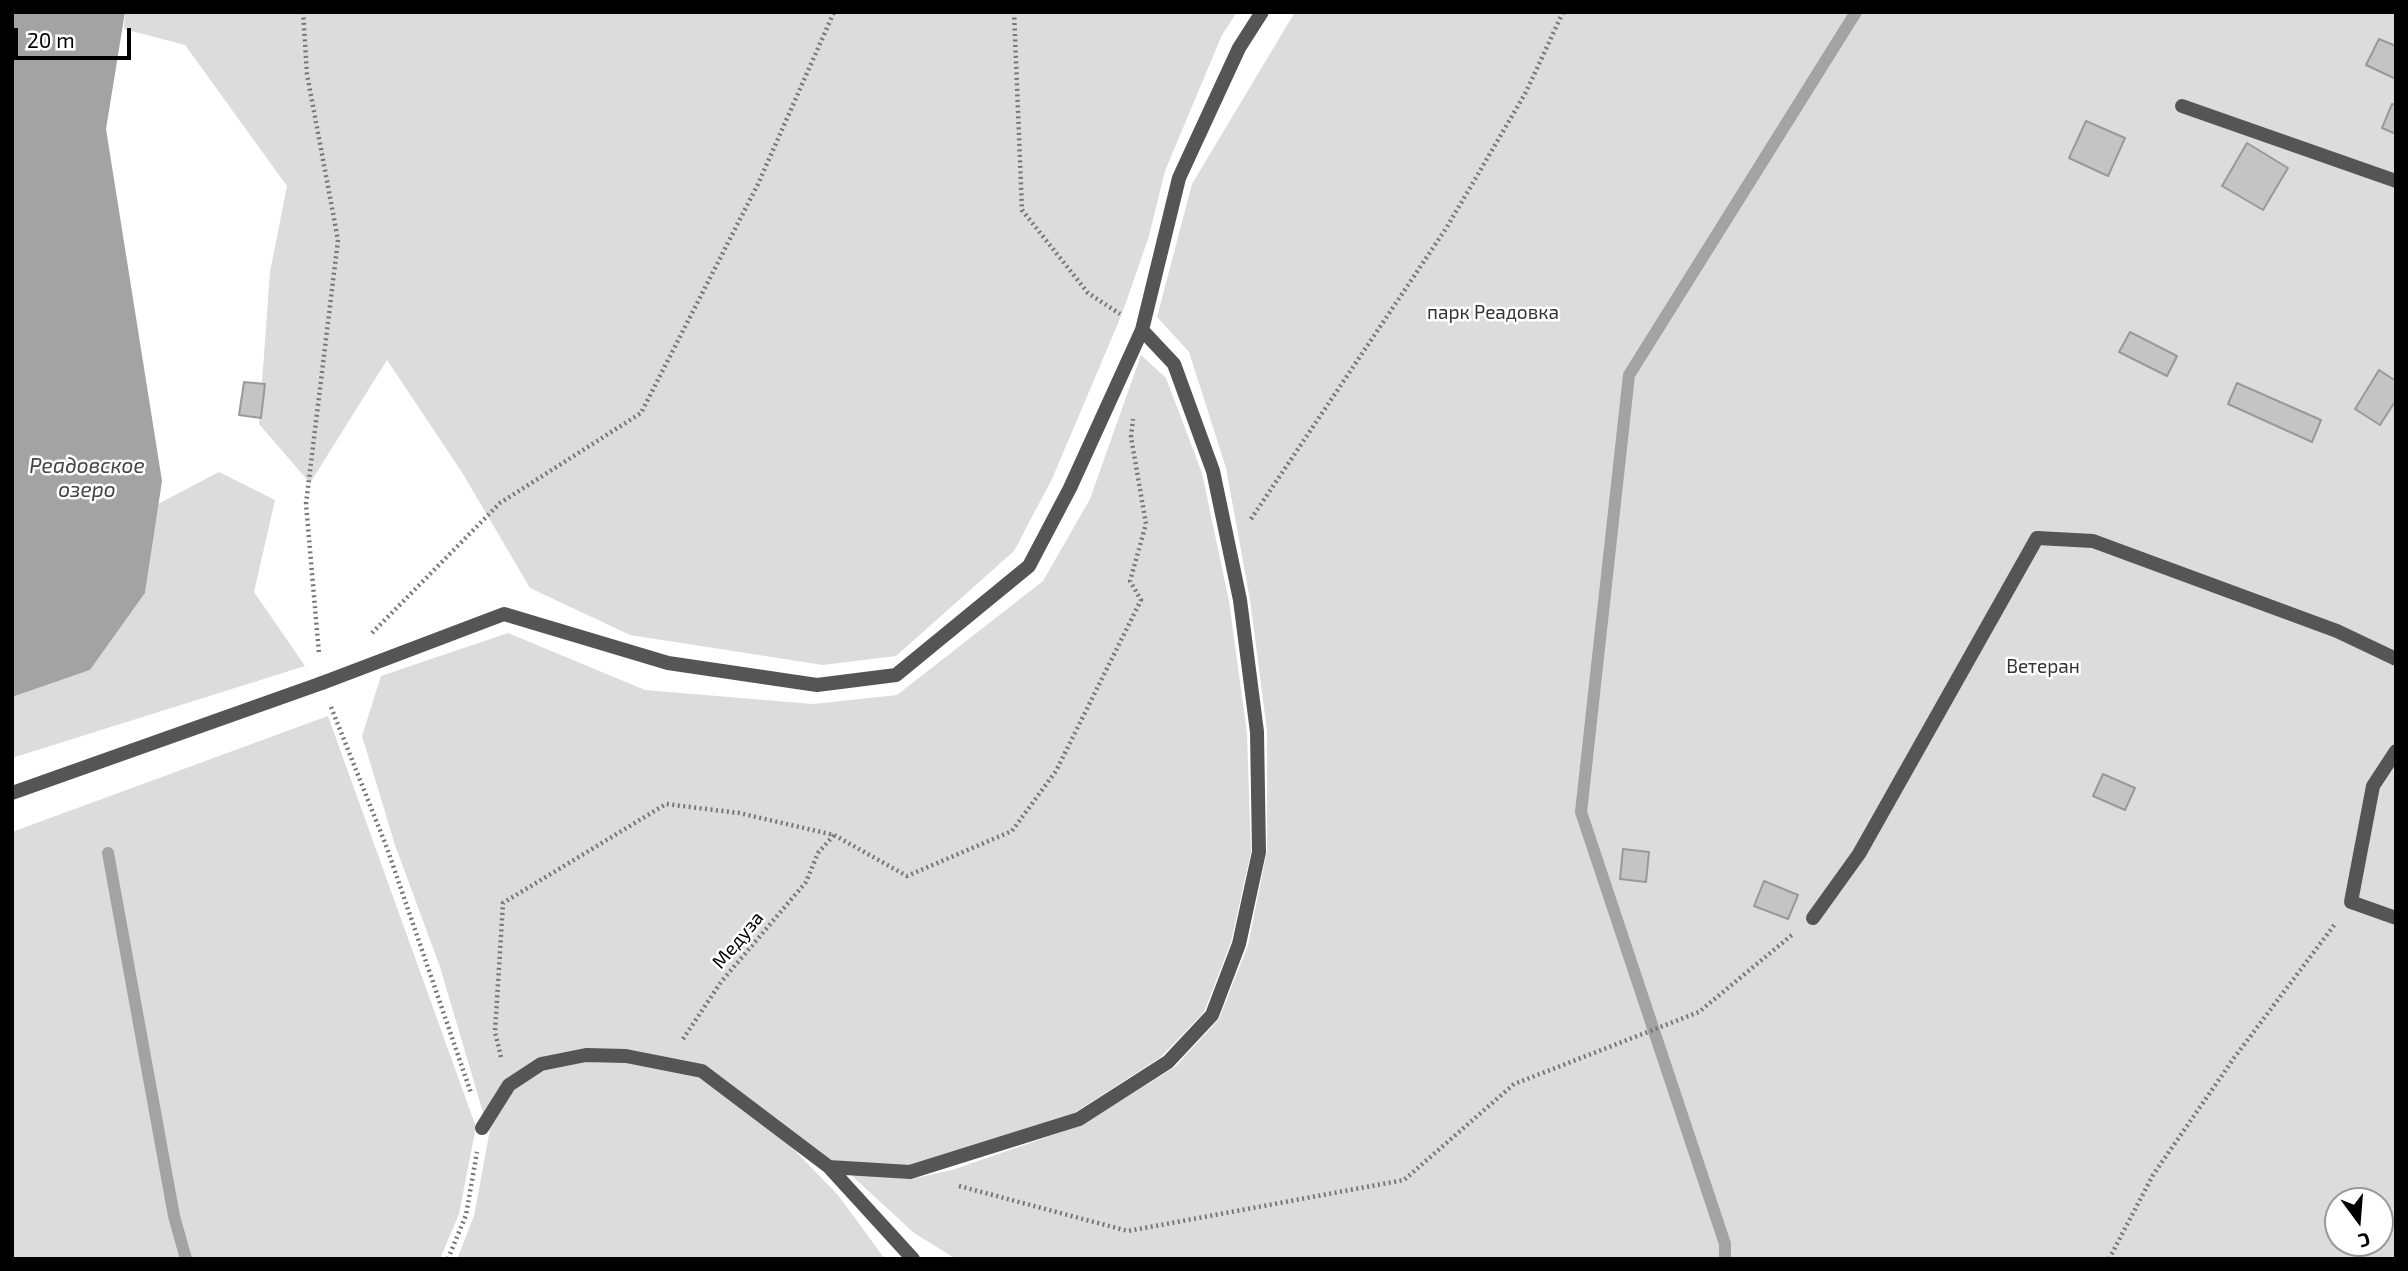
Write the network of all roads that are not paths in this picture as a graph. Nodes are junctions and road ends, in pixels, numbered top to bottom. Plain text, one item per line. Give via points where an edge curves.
1 (1262, 12) edge
2 (2182, 106) dead end
3 (2396, 181) edge
4 (1142, 330) junction
5 (2396, 659) edge
6 (2396, 751) edge
7 (12, 793) edge
8 (1812, 918) road end
9 (2396, 918) edge
10 (482, 1128) road end
11 (829, 1167) junction
12 (913, 1259) edge

1 - 4 street via 1239,48 1179,178
2 - 3 street
4 - 7 street via 1029,566 896,675 817,685 668,663 504,614
4 - 11 street via 1174,364 1213,471 1231,549 1257,732 1259,852 1240,944 1212,1015 1168,1062 1079,1119 910,1172
5 - 8 street via 2337,631 2093,541 2038,538 1859,854
6 - 9 street via 2373,786 2351,902
10 - 11 street via 509,1085 541,1064 586,1055 626,1056 702,1071
11 - 12 street

